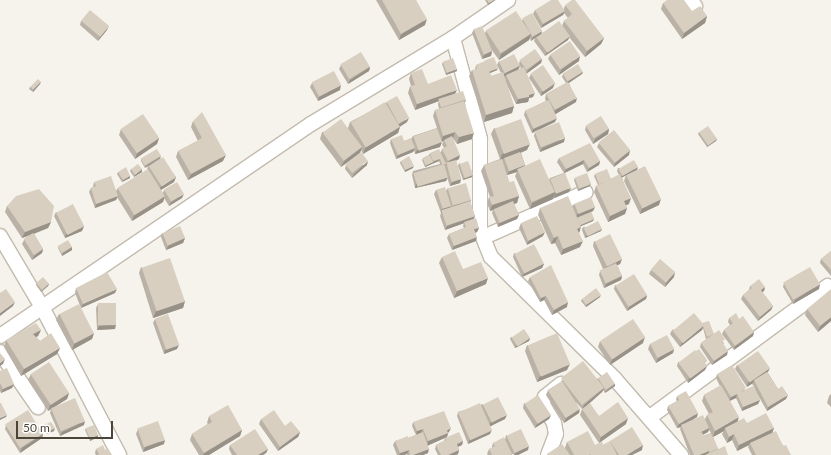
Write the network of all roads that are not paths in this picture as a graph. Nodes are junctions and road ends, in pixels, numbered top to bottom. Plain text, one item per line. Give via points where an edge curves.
1 (508, 0) edge
2 (453, 38) junction
3 (586, 192) dead end
4 (0, 236) edge
5 (484, 237) junction
6 (828, 286) dead end
7 (42, 307) junction
8 (0, 336) edge
9 (0, 352) edge
10 (593, 359) junction
11 (581, 368) edge
12 (569, 377) edge
13 (38, 407) dead end
14 (650, 417) junction
15 (120, 455) edge
16 (548, 455) edge
17 (682, 455) edge

1 - 2 street
2 - 5 street via 480,140 480,230
2 - 7 street via 311,124
3 - 5 street
4 - 7 street
5 - 10 street via 496,265
6 - 14 street
7 - 8 street
7 - 15 street
9 - 13 street
10 - 11 street
10 - 14 street
12 - 16 street via 545,397 542,403 554,423 556,434
14 - 17 street

